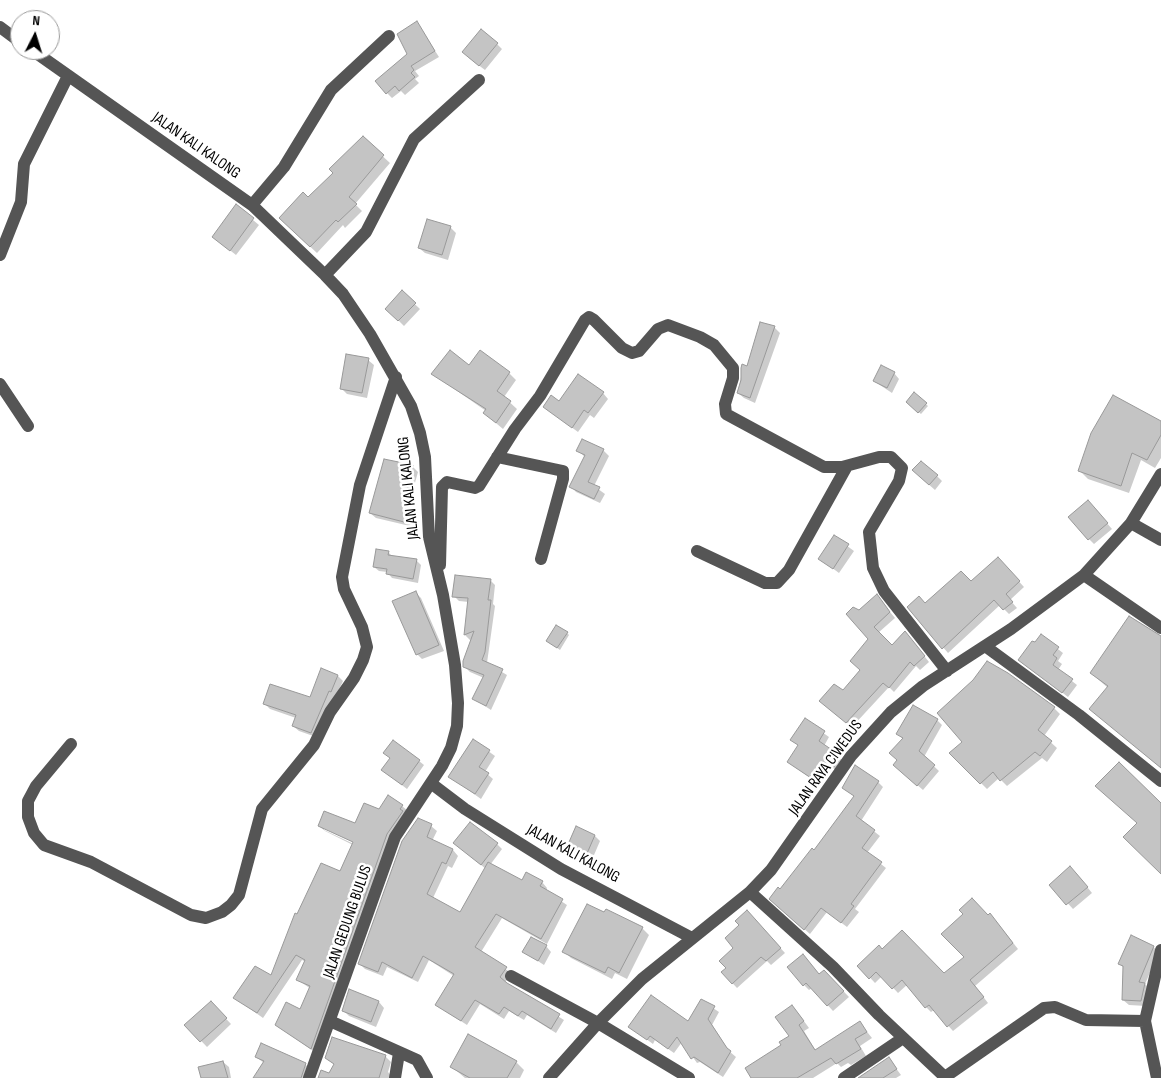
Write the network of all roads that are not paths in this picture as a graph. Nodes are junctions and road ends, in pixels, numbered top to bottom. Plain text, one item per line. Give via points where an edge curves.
1 (389, 36) dead end
2 (46, 60) edge
3 (68, 76) junction
4 (479, 80) dead end
5 (252, 205) junction
6 (0, 255) edge
7 (325, 275) junction
8 (396, 377) junction
9 (0, 384) edge
10 (28, 426) dead end
11 (497, 457) junction
12 (847, 466) junction
13 (1161, 474) edge
14 (1132, 523) junction
15 (1161, 540) edge
16 (697, 551) dead end
17 (541, 559) dead end
18 (439, 575) junction
19 (1084, 575) junction
20 (1161, 628) edge
21 (984, 646) junction
22 (947, 671) junction
23 (71, 744) dead end
24 (1161, 780) edge
25 (432, 784) junction
26 (750, 892) junction
27 (692, 938) junction
28 (1161, 950) edge
29 (512, 976) dead end
30 (1145, 1021) junction
31 (330, 1022) junction
32 (598, 1023) junction
33 (903, 1038) junction
34 (399, 1053) junction
35 (945, 1077) edge
36 (309, 1078) edge
37 (395, 1078) edge
38 (427, 1078) edge
39 (549, 1078) edge
40 (689, 1078) edge
41 (844, 1078) edge
42 (1157, 1078) edge

1 - 5 street via 331,90 284,167
2 - 3 street, JALAN KALI KALONG
3 - 5 street, JALAN KALI KALONG
3 - 6 street via 24,164 21,202
4 - 7 street via 414,139 366,232
5 - 7 street, JALAN KALI KALONG
7 - 8 street, JALAN KALI KALONG via 348,302
8 - 18 street, JALAN KALI KALONG via 411,406 425,456 429,537
8 - 23 street via 360,485 342,577 344,589 362,627 367,647 363,660 330,712 314,745 262,809 239,895 231,905 206,918 191,915 91,862 44,845 34,833 28,817 28,801 36,786
9 - 10 street
11 - 12 street via 589,317 622,348 632,353 639,352 663,326 668,325 714,345 733,368 726,414 824,467
11 - 17 street via 563,471
11 - 18 street via 479,486 447,482 442,486
12 - 16 street via 789,570 777,583 765,583
12 - 22 street via 891,457 902,468 899,482 869,532 873,568 884,591
13 - 14 street, JALAN RAYA CIWEDUS
14 - 15 street
14 - 19 street, JALAN RAYA CIWEDUS
18 - 25 street, JALAN KALI KALONG via 455,665 458,703 457,726 451,748
19 - 20 street
19 - 21 street, JALAN RAYA CIWEDUS
21 - 22 street, JALAN RAYA CIWEDUS
21 - 24 street
22 - 26 street, JALAN RAYA CIWEDUS via 891,712 871,732 792,843
25 - 27 street, JALAN KALI KALONG via 465,810 560,869
25 - 31 street, JALAN GEDUNG BULUS via 395,837
26 - 27 street, JALAN RAYA CIWEDUS
26 - 33 street via 833,966
27 - 32 street, JALAN RAYA CIWEDUS via 648,974
28 - 30 street
29 - 32 street
30 - 35 street via 1086,1020 1055,1007 1044,1008
30 - 42 street
31 - 34 street
31 - 36 street, JALAN GEDUNG BULUS
32 - 39 street, JALAN RAYA CIWEDUS
32 - 40 street
33 - 35 street
33 - 41 street
34 - 37 street
34 - 38 street via 418,1061

